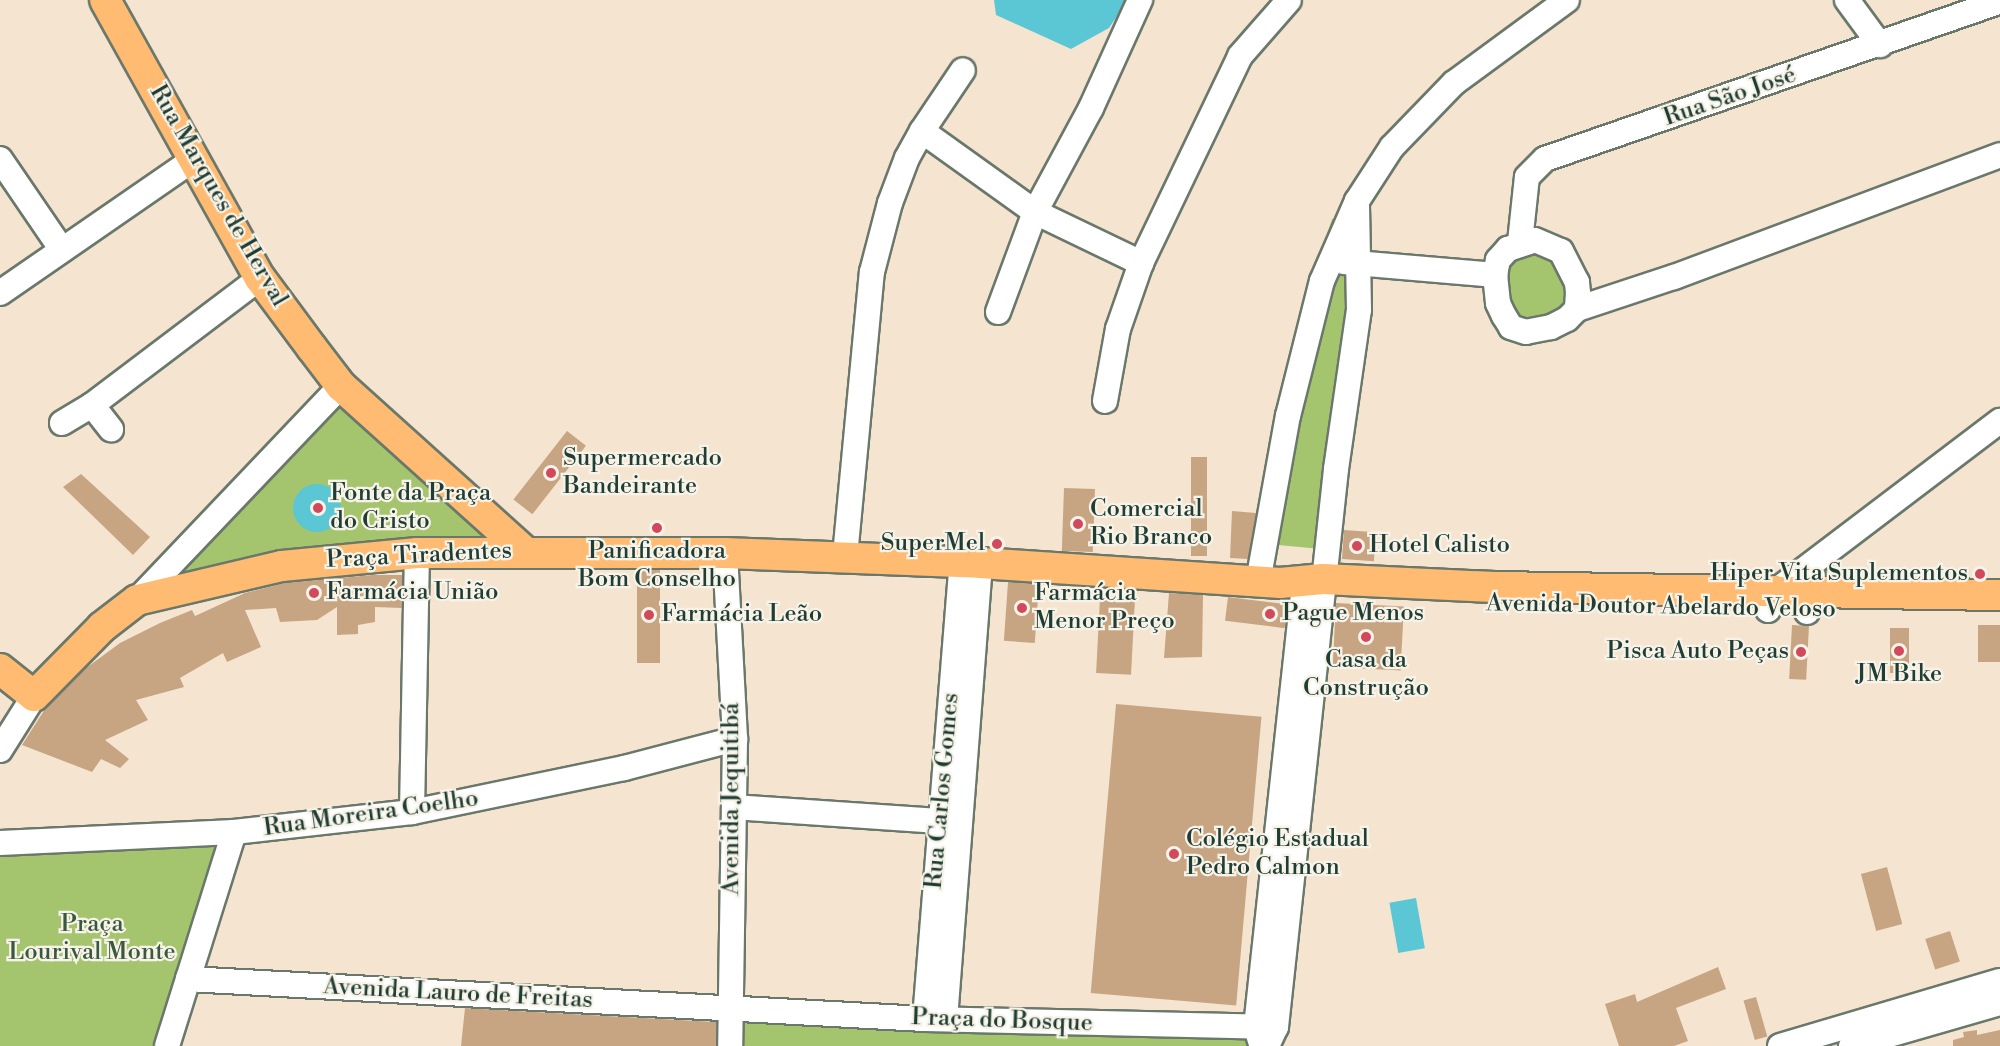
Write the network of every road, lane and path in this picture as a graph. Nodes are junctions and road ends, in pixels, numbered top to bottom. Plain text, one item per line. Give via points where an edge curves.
1 (105, 0) edge
2 (1140, 0) edge
3 (1289, 0) edge
4 (1567, 0) edge
5 (1847, 0) edge
6 (2000, 1) edge
7 (1966, 6) edge
8 (1880, 45) junction
9 (963, 70) dead end
10 (922, 131) junction
11 (2000, 155) edge
12 (0, 159) edge
13 (194, 159) junction
14 (1357, 201) junction
15 (1035, 212) junction
16 (1520, 243) junction
17 (62, 250) junction
18 (1330, 260) junction
19 (1141, 263) junction
20 (1360, 265) junction
21 (1495, 275) junction
22 (260, 278) junction
23 (0, 292) edge
24 (1577, 309) junction
25 (998, 312) dead end
26 (341, 386) junction
27 (1105, 401) dead end
28 (92, 405) junction
29 (2000, 421) edge
30 (62, 423) dead end
31 (111, 429) dead end
32 (524, 551) junction
33 (417, 553) junction
34 (725, 553) junction
35 (845, 556) junction
36 (971, 563) junction
37 (1815, 564) junction
38 (1298, 586) junction
39 (2000, 595) edge
40 (136, 600) junction
41 (1770, 602) junction
42 (1809, 602) junction
43 (2000, 612) edge
44 (0, 669) edge
45 (34, 696) junction
46 (735, 739) junction
47 (0, 750) edge
48 (734, 807) junction
49 (412, 812) junction
50 (950, 821) junction
51 (234, 832) junction
52 (0, 843) edge
53 (188, 979) junction
54 (2000, 981) edge
55 (2000, 1003) edge
56 (729, 1010) junction
57 (1911, 1018) junction
58 (935, 1019) junction
59 (1265, 1037) edge
60 (167, 1046) edge
61 (730, 1046) edge
62 (1780, 1046) edge
63 (1851, 1046) edge

1 - 13 main road, Rua Marques de Herval
2 - 15 street via 1091,108
3 - 19 street via 1240,56
4 - 14 street via 1454,83 1392,147
5 - 8 street
6 - 7 street, Rua São José
7 - 8 street, Rua São José
8 - 16 street, Rua São José via 1545,159 1527,177
9 - 10 street
10 - 15 street
10 - 35 street via 890,202 872,272
11 - 24 street
12 - 17 street
13 - 17 street
13 - 22 main road, Rua Marques de Herval
14 - 18 street
14 - 20 street
15 - 19 street
15 - 25 street
16 - 21 street via 1498,260
16 - 24 street via 1534,240 1561,251 1577,282
17 - 23 street
18 - 20 street
18 - 38 street via 1288,417
19 - 27 street via 1118,329
20 - 21 street
20 - 38 street via 1359,310
21 - 24 street via 1498,303 1511,327 1526,332 1551,327
22 - 26 main road, Rua Marques de Herval
22 - 28 street
26 - 32 main road, Praça Tiradentes
26 - 40 street
28 - 30 street
28 - 31 street
29 - 37 street
32 - 33 main road, Praça Tiradentes
32 - 34 main road, Avenida Doutor Abelardo Veloso
33 - 40 main road, Praça Tiradentes via 282,566
33 - 49 street
34 - 35 main road, Avenida Doutor Abelardo Veloso
34 - 46 street, Avenida Jequitibá
35 - 36 main road, Avenida Doutor Abelardo Veloso
36 - 38 main road, Avenida Doutor Abelardo Veloso
36 - 50 street, Rua Carlos Gomes
37 - 41 street
37 - 42 street
38 - 41 main road, Avenida Doutor Abelardo Veloso
38 - 59 street
39 - 42 main road, Avenida Doutor Abelardo Veloso
40 - 45 main road via 102,627
41 - 42 main road, Avenida Doutor Abelardo Veloso
42 - 43 main road, Avenida Doutor Abelardo Veloso
44 - 45 main road
45 - 47 street
46 - 48 street, Avenida Jequitibá
46 - 49 street, Rua Moreira Coelho via 624,768
48 - 50 street
48 - 56 street, Avenida Jequitibá
49 - 51 street, Rua Moreira Coelho
50 - 58 street, Rua Carlos Gomes
51 - 52 street, Rua Moreira Coelho
51 - 53 street
53 - 56 street, Avenida Lauro de Freitas
53 - 60 street
54 - 57 street
55 - 57 street
56 - 58 street, Praça do Bosque
56 - 61 street, Avenida Jequitibá
57 - 62 street
57 - 63 street
58 - 59 street, Praça do Bosque

